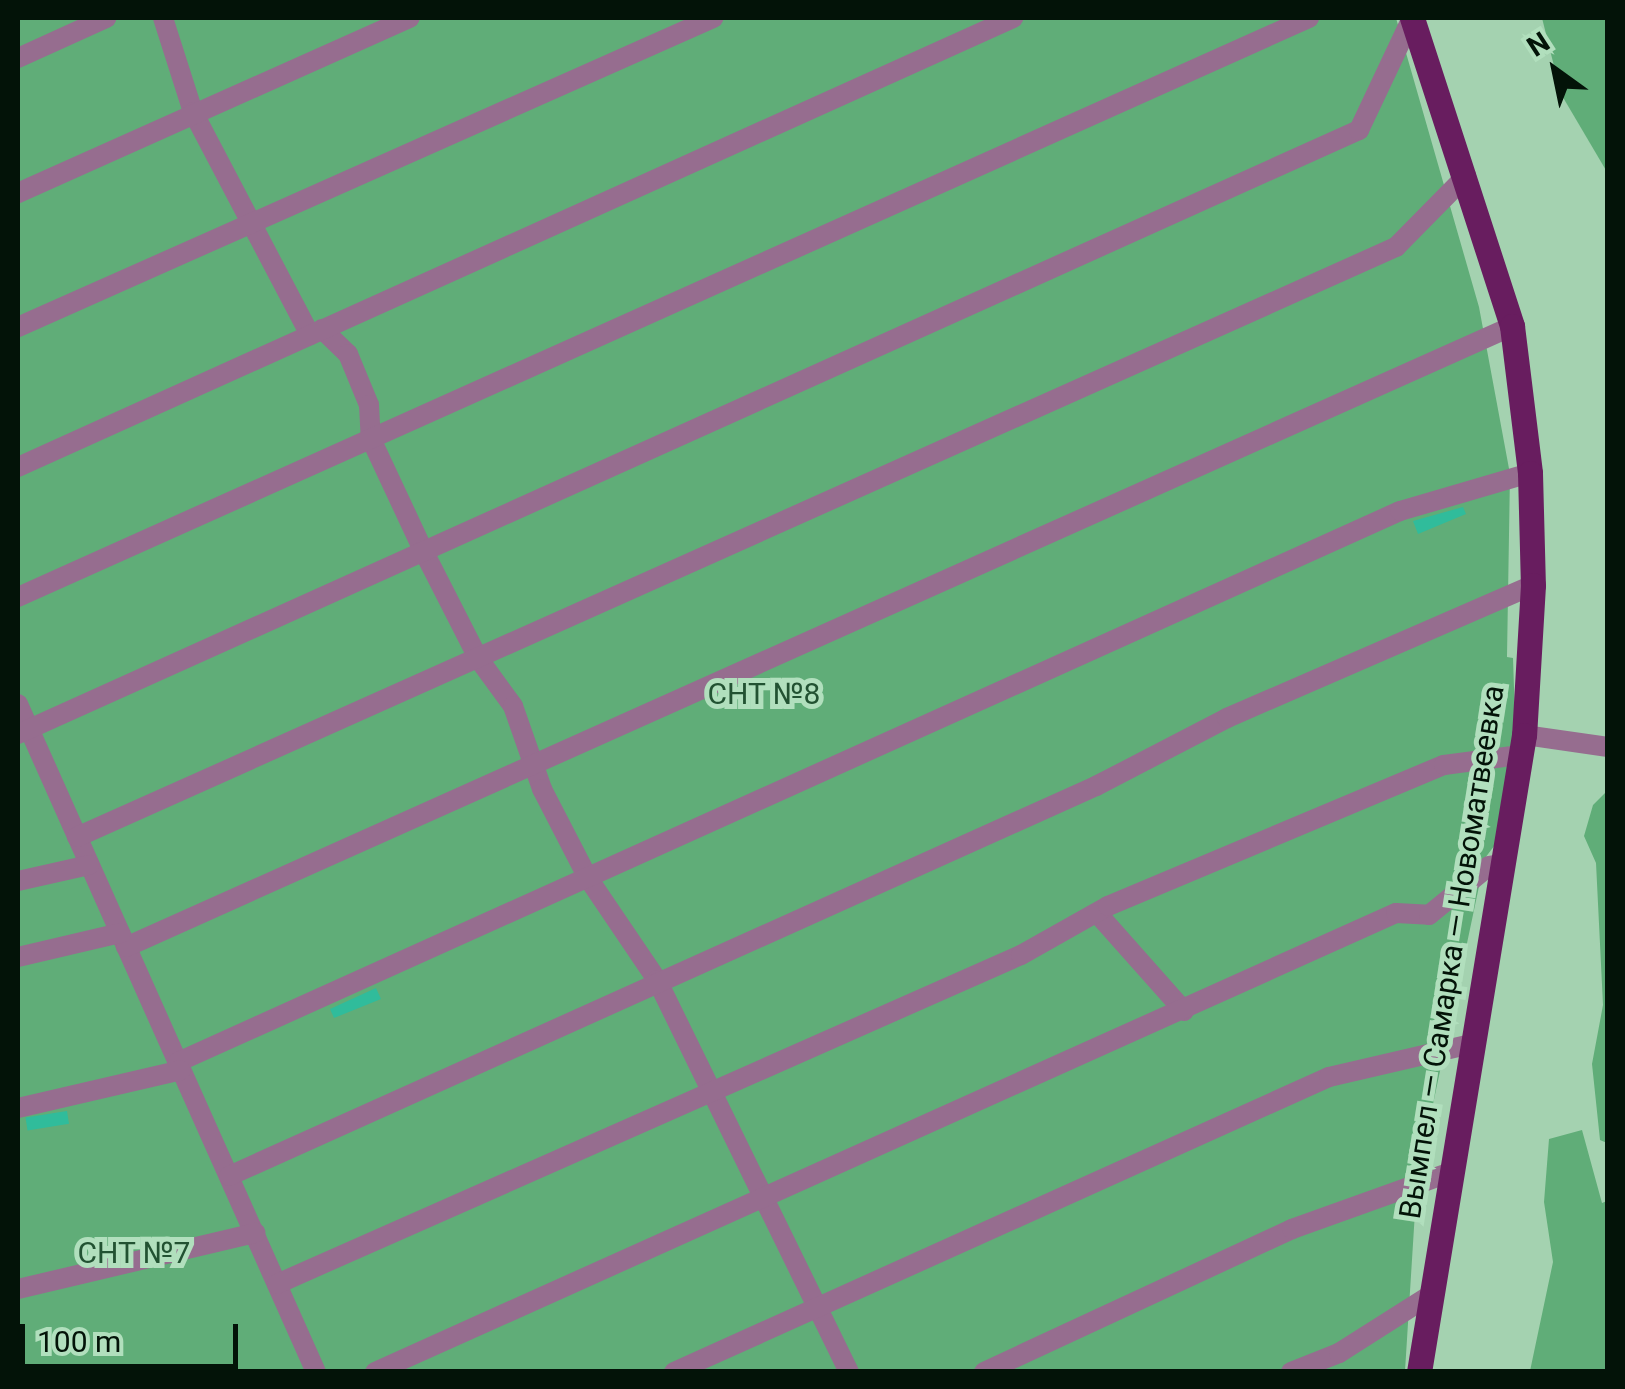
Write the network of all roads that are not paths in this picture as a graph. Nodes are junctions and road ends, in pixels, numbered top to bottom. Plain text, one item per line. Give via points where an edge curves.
1 (106, 18) edge
2 (163, 18) edge
3 (410, 18) edge
4 (713, 18) edge
5 (1014, 18) edge
6 (1309, 18) edge
7 (1412, 18) edge
8 (18, 58) edge
9 (193, 112) junction
10 (1466, 176) junction
11 (18, 193) edge
12 (246, 224) junction
13 (1512, 326) junction
14 (18, 327) edge
15 (316, 332) junction
16 (371, 439) junction
17 (18, 466) edge
18 (1530, 474) junction
19 (423, 550) junction
20 (1533, 584) junction
21 (18, 597) edge
22 (478, 658) junction
23 (18, 704) edge
24 (22, 730) edge
25 (1522, 745) junction
26 (1608, 747) edge
27 (537, 765) junction
28 (77, 837) junction
29 (1505, 863) junction
30 (90, 865) junction
31 (588, 878) junction
32 (18, 881) edge
33 (1097, 913) junction
34 (123, 940) junction
35 (18, 957) edge
36 (657, 980) junction
37 (1184, 1011) junction
38 (1471, 1044) junction
39 (180, 1066) junction
40 (710, 1093) junction
41 (18, 1108) edge
42 (1451, 1172) junction
43 (229, 1176) junction
44 (763, 1198) junction
45 (254, 1233) junction
46 (277, 1284) junction
47 (18, 1289) edge
48 (1435, 1292) junction
49 (819, 1309) junction
50 (316, 1372) edge
51 (375, 1372) edge
52 (674, 1372) edge
53 (849, 1372) edge
54 (984, 1372) edge
55 (1291, 1372) edge
56 (1419, 1372) edge

1 - 8 street
2 - 9 street
3 - 9 street
4 - 12 street
5 - 15 street
6 - 16 street
7 - 10 main road, Вымпел — Самарка — Новоматвеевка
7 - 19 street via 1359,130
9 - 11 street
9 - 12 street
10 - 13 main road, Вымпел — Самарка — Новоматвеевка
10 - 22 street via 1396,247
12 - 14 street
12 - 15 street
13 - 18 main road, Вымпел — Самарка — Новоматвеевка
13 - 27 street
15 - 16 street via 348,354 369,405
15 - 17 street
16 - 19 street
16 - 21 street
18 - 20 main road, Вымпел — Самарка — Новоматвеевка
18 - 31 street via 1400,511
19 - 22 street
19 - 24 street
20 - 25 main road, Вымпел — Самарка — Новоматвеевка
20 - 36 street
22 - 27 street via 512,706
22 - 28 street
23 - 24 street
24 - 28 street
25 - 26 street
25 - 29 main road, Вымпел — Самарка — Новоматвеевка
25 - 33 street via 1444,765
27 - 31 street via 542,789
27 - 34 street
28 - 30 street
29 - 37 street via 1489,866 1429,915 1396,913
29 - 38 main road, Вымпел — Самарка — Новоматвеевка
30 - 32 street
30 - 34 street
31 - 36 street
31 - 39 street
33 - 37 street
33 - 40 street via 1021,955
34 - 35 street
34 - 39 street
36 - 40 street
36 - 43 street
37 - 44 street
38 - 42 main road, Вымпел — Самарка — Новоматвеевка
38 - 49 street via 1329,1077
39 - 41 street
39 - 43 street
40 - 44 street
40 - 46 street
42 - 48 main road, Вымпел — Самарка — Новоматвеевка
42 - 54 street via 1292,1230
43 - 45 street
44 - 49 street
44 - 51 street
45 - 46 street
45 - 47 street
46 - 50 street
48 - 55 street via 1339,1353
48 - 56 main road, Вымпел — Самарка — Новоматвеевка
49 - 52 street
49 - 53 street

